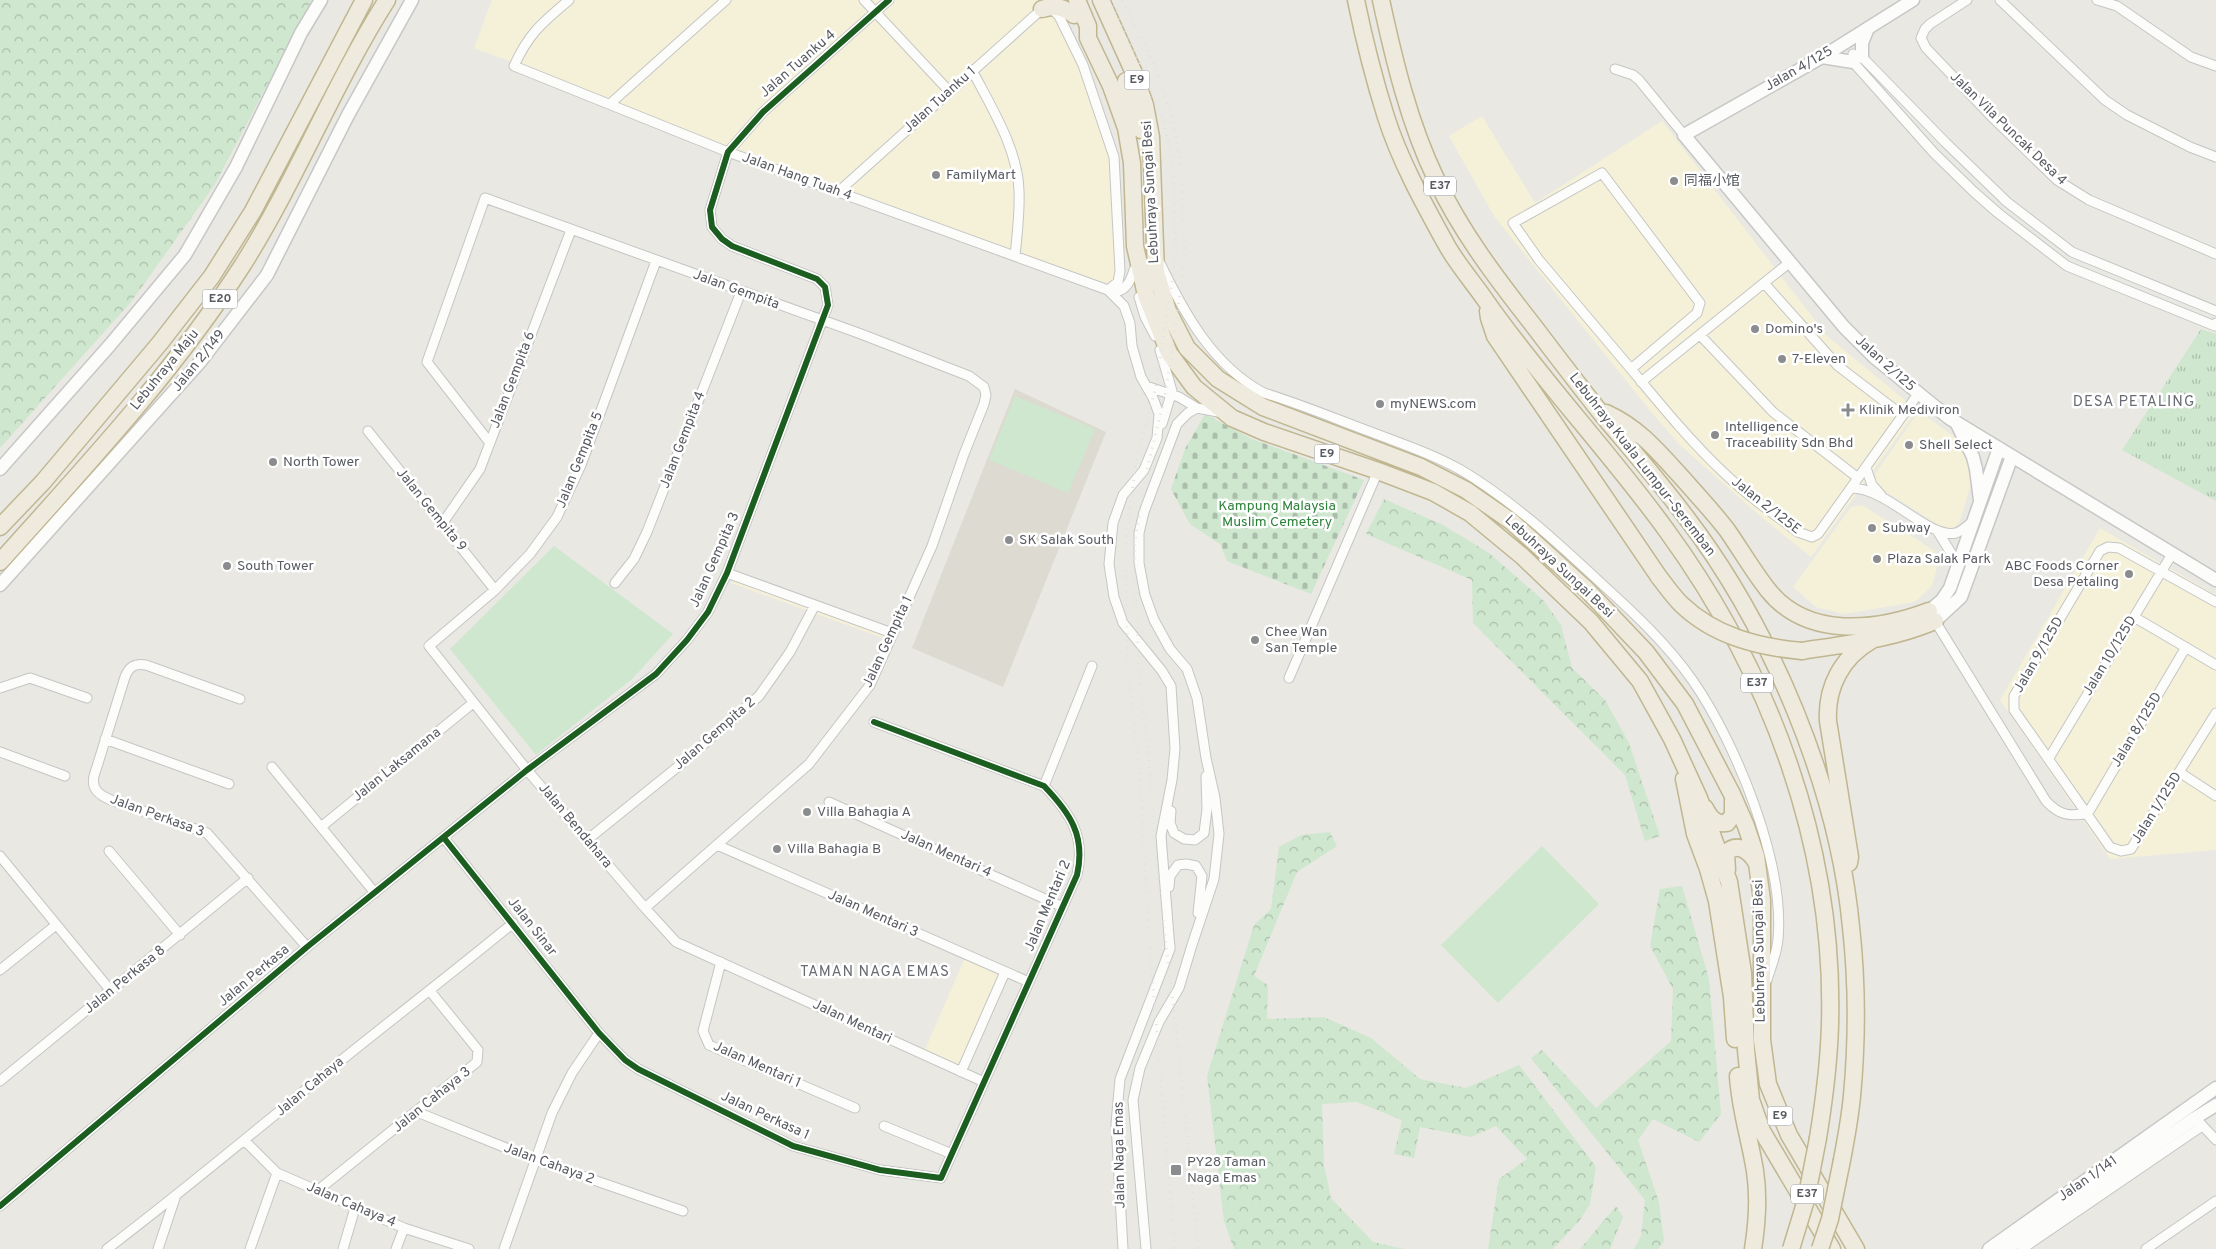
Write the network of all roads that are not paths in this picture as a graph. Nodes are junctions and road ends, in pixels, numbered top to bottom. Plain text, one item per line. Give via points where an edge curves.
1 (321, 0) edge
2 (364, 0) edge
3 (387, 0) edge
4 (412, 0) edge
5 (569, 0) edge
6 (726, 0) edge
7 (864, 0) edge
8 (889, 0) edge
9 (1065, 0) edge
10 (1090, 0) edge
11 (1101, 0) edge
12 (1356, 0) edge
13 (1381, 0) edge
14 (1913, 0) edge
15 (1967, 0) edge
16 (2000, 0) edge
17 (2097, 0) edge
18 (1047, 5) edge
19 (1075, 8) edge
20 (875, 13) junction
21 (1868, 28) junction
22 (1844, 43) junction
23 (1822, 57) junction
24 (1856, 58) junction
25 (2216, 66) edge
26 (1615, 69) dead end
27 (972, 70) junction
28 (949, 91) junction
29 (611, 103) junction
30 (1684, 135) junction
31 (728, 152) junction
32 (2216, 158) edge
33 (1152, 165) junction
34 (838, 192) junction
35 (571, 230) junction
36 (1135, 246) junction
37 (1155, 252) junction
38 (2216, 254) edge
39 (1015, 256) junction
40 (656, 261) junction
41 (1790, 262) junction
42 (1134, 270) junction
43 (1764, 283) junction
44 (1108, 290) junction
45 (741, 292) junction
46 (1488, 304) junction
47 (2216, 311) edge
48 (822, 321) junction
49 (2216, 325) edge
50 (1700, 335) junction
51 (1631, 369) junction
52 (1641, 382) junction
53 (1146, 386) junction
54 (984, 387) joint
55 (1171, 394) junction
56 (1918, 394) junction
57 (1197, 408) junction
58 (1599, 410) junction
59 (1902, 415) junction
60 (1232, 418) junction
61 (1956, 422) junction
62 (368, 431) dead end
63 (1157, 438) junction
64 (490, 443) junction
65 (1998, 448) junction
66 (2012, 456) junction
67 (1866, 468) junction
68 (0, 469) edge
69 (1378, 471) junction
70 (1858, 478) junction
71 (1851, 488) junction
72 (1881, 495) junction
73 (1980, 503) junction
74 (1974, 520) junction
75 (442, 524) junction
76 (0, 527) edge
77 (1938, 532) junction
78 (2172, 554) junction
79 (1953, 556) dead end
80 (0, 562) edge
81 (2161, 571) junction
82 (727, 573) junction
83 (2216, 580) edge
84 (616, 584) dead end
85 (0, 585) edge
86 (494, 590) junction
87 (2216, 602) edge
88 (815, 605) junction
89 (1932, 616) junction
90 (2134, 617) junction
91 (892, 633) junction
92 (1872, 640) junction
93 (429, 646) joint
94 (2186, 648) junction
95 (2216, 665) edge
96 (1092, 666) dead end
97 (1289, 678) dead end
98 (0, 688) edge
99 (87, 698) dead end
100 (240, 699) dead end
101 (473, 703) junction
102 (2216, 713) edge
103 (874, 722) dead end
104 (105, 739) junction
105 (0, 752) edge
106 (1206, 758) junction
107 (2049, 758) junction
108 (1681, 759) junction
109 (272, 767) dead end
110 (527, 770) junction
111 (2179, 772) junction
112 (65, 776) dead end
113 (1172, 780) junction
114 (229, 784) dead end
115 (1044, 786) junction
116 (1732, 794) junction
117 (2216, 796) edge
118 (1699, 798) junction
119 (830, 802) dead end
120 (2088, 813) junction
121 (321, 827) junction
122 (444, 838) junction
123 (587, 840) junction
124 (716, 845) junction
125 (109, 851) dead end
126 (0, 856) edge
127 (1757, 865) junction
128 (248, 878) junction
129 (1729, 882) junction
130 (1844, 884) junction
131 (375, 893) junction
132 (1063, 907) junction
133 (645, 908) junction
134 (513, 924) junction
135 (56, 925) junction
136 (180, 935) junction
137 (1192, 945) junction
138 (307, 947) junction
139 (1170, 949) junction
140 (721, 962) junction
141 (0, 970) edge
142 (1004, 972) junction
143 (1029, 982) junction
144 (111, 991) junction
145 (430, 991) junction
146 (1762, 999) junction
147 (598, 1033) junction
148 (961, 1072) junction
149 (0, 1080) edge
150 (984, 1082) junction
151 (2216, 1088) edge
152 (2216, 1105) edge
153 (855, 1108) dead end
154 (417, 1112) junction
155 (2195, 1118) junction
156 (884, 1126) dead end
157 (2216, 1140) edge
158 (245, 1141) junction
159 (952, 1154) junction
160 (536, 1160) junction
161 (277, 1173) junction
162 (941, 1178) joint
163 (317, 1191) junction
164 (175, 1198) junction
165 (2216, 1201) edge
166 (0, 1206) edge
167 (355, 1208) junction
168 (683, 1211) dead end
169 (404, 1228) junction
170 (107, 1249) edge
171 (158, 1249) edge
172 (250, 1249) edge
173 (343, 1249) edge
174 (396, 1249) edge
175 (469, 1249) edge
176 (504, 1249) edge
177 (1123, 1249) edge
178 (1146, 1249) edge
179 (1753, 1249) edge
180 (1791, 1249) edge
181 (1820, 1249) edge
182 (1832, 1249) edge
183 (1856, 1249) edge
184 (1989, 1249) edge
185 (2006, 1249) edge
186 (2022, 1249) edge
187 (2146, 1249) edge

1 - 68 street via 301,33 236,166 185,255
2 - 76 highway, Lebuhraya Maju / E20 via 253,211 212,276 160,344 43,482
3 - 80 highway, Lebuhraya Maju / E20 via 268,221 214,308 166,371
4 - 85 street, Jalan 2/149 via 348,115 267,275 200,362
5 - 29 street, Jalan Hang Tuah 4 via 524,43 514,66
6 - 29 street
7 - 20 street
8 - 20 street, Jalan Tuanku 4
9 - 19 highway, Lebuhraya Sungai Besi
10 - 33 highway via 1122,71
11 - 33 highway, Lebuhraya Sungai Besi / E9 via 1145,104
12 - 46 highway, Lebuhraya Kuala Lumpur–Seremban / E37 via 1363,36 1392,132 1448,246
13 - 58 highway, Lebuhraya Kuala Lumpur–Seremban / E37 via 1416,131 1436,180 1471,241
14 - 21 street, Jalan 4/125
15 - 38 street, Jalan Vila Puncak Desa 4 via 1930,24 1922,38 1926,48 1991,116 2057,180 2089,200
16 - 32 street via 2105,100 2127,115
17 - 25 street via 2117,6 2191,56
18 - 19 highway
18 - 27 street, Jalan Tuanku 1
18 - 44 street via 1059,16 1083,65 1114,157 1120,271 1118,282
19 - 36 highway, Lebuhraya Sungai Besi / E9 via 1111,86 1126,128 1132,163
20 - 28 street
20 - 31 street, Jalan Tuanku 4 via 763,112
21 - 22 street, Jalan 4/125
21 - 24 street
22 - 23 street, Jalan 4/125
22 - 24 street
23 - 24 street
23 - 30 street, Jalan 4/125
24 - 47 street via 2008,202 2072,252
24 - 49 street via 1934,153 1998,214 2066,266
26 - 30 street via 1639,80
27 - 28 street, Jalan Tuanku 1
27 - 39 street via 1016,165 1019,190
28 - 34 street, Jalan Tuanku 1
29 - 31 street, Jalan Hang Tuah 4
30 - 41 street, Jalan 2/125
31 - 34 street, Jalan Hang Tuah 4
31 - 48 street, Jalan Gempita 3 via 710,210 712,227 732,246 817,279 825,287 828,305
33 - 37 highway, Lebuhraya Sungai Besi / E9
34 - 39 street, Jalan Hang Tuah 4
35 - 40 street, Jalan Gempita
35 - 64 street, Jalan Gempita 6
35 - 64 street, Jalan Gempita via 485,198 427,364
36 - 42 street
36 - 60 highway, Lebuhraya Sungai Besi / E9 via 1146,295 1169,353 1194,387
37 - 116 highway, Lebuhraya Sungai Besi / E9 via 1156,272 1168,311 1187,348 1218,379 1263,407 1421,467 1466,490 1512,522 1586,590 1646,652 1685,704
37 - 146 street via 1177,298 1216,357 1248,384 1264,393 1432,456 1486,486 1577,560 1681,665 1726,738 1750,792 1769,857 1778,903 1778,941
39 - 44 street, Jalan Hang Tuah 4
40 - 45 street, Jalan Gempita
40 - 86 street, Jalan Gempita 5 via 564,502 530,554
41 - 43 street
41 - 56 street, Jalan 2/125 via 1874,358
42 - 44 street via 1124,288 1115,292
42 - 55 street via 1145,317 1158,342 1170,378
43 - 50 street
43 - 59 street via 1838,366
44 - 53 street, Jalan Naga Emas via 1124,306 1130,323 1132,346
45 - 48 street, Jalan Gempita
45 - 84 street, Jalan Gempita 4 via 647,532 634,559
46 - 92 highway, bridge via 1495,336 1659,577 1681,604 1710,626 1739,640 1779,649 1802,651
46 - 180 highway, Lebuhraya Kuala Lumpur–Seremban / E37, bridge via 1661,523 1710,593 1743,653 1781,740 1802,804 1815,858 1827,944 1830,1024 1818,1138 1806,1200
48 - 54 street, Jalan Gempita via 969,376
48 - 82 street, Jalan Gempita 3
50 - 52 street
50 - 70 street via 1773,412
51 - 51 street, Jalan 2/125E via 1539,260 1513,223 1602,173 1700,303 1697,313
51 - 52 street, Jalan 2/125E
52 - 71 street, Jalan 2/125E via 1723,472 1805,536 1818,534
53 - 55 street
53 - 63 street, Jalan Naga Emas via 1159,414
54 - 91 street, Jalan Gempita 1 via 984,404 932,546
55 - 57 street
55 - 63 street
56 - 59 street, Jalan 2/125E
56 - 61 street, Jalan 2/125
57 - 60 street
57 - 106 street, Jalan Naga Emas via 1177,424 1144,512 1139,533 1138,564 1154,620 1170,649 1187,669 1197,698
58 - 89 highway via 1620,419 1644,436 1712,511 1768,590 1785,607 1827,626 1841,627
58 - 130 highway, Lebuhraya Kuala Lumpur–Seremban / E37 via 1687,518 1725,572 1758,630 1791,702 1817,772
59 - 67 street, Jalan 2/125E
60 - 69 highway, Lebuhraya Sungai Besi / E9
61 - 65 street, Jalan 2/125
61 - 73 street via 1973,457
62 - 75 street, Jalan Gempita 9
63 - 113 street, Jalan Naga Emas via 1144,470 1123,495 1112,523 1109,564 1114,598 1123,623 1171,686 1175,749
64 - 75 street, Jalan Gempita 6 via 475,478
65 - 66 street, Jalan 2/125
65 - 73 street
66 - 78 street, Jalan 2/125
66 - 89 street via 1961,597
67 - 70 street, Jalan 2/125E
67 - 72 street via 1872,484
69 - 97 street
69 - 108 highway, Lebuhraya Sungai Besi / E9 via 1433,492 1470,513 1553,585 1591,622 1640,681
70 - 71 street, Jalan 2/125E
71 - 72 street
72 - 77 street
73 - 74 street
74 - 77 street via 1956,533
74 - 89 street via 1950,588
75 - 86 street, Jalan Gempita 9
77 - 79 street
78 - 81 street, Jalan 10/125D
78 - 83 street, Jalan 2/125
81 - 87 street
81 - 90 street, Jalan 10/125D
81 - 107 street, Jalan 9/125D via 2119,548 2100,550 2014,696 2014,710
82 - 88 street
82 - 110 street, Jalan Gempita 3 via 708,612 656,674
86 - 93 street, Jalan Gempita 5
88 - 91 street
88 - 123 street, Jalan Gempita 2 via 790,652 759,696
89 - 92 highway via 1919,628
89 - 120 street via 2046,801 2059,813
90 - 94 street
90 - 107 street, Jalan 10/125D
91 - 124 street, Jalan Gempita 1 via 870,685 824,747 809,764
92 - 130 highway via 1856,650 1844,664 1832,683 1828,701 1830,737 1850,857
93 - 101 street, Jalan Bendahara
94 - 95 street
94 - 120 street, Jalan 8/125D
96 - 115 street
98 - 99 street via 30,678
100 - 104 street, Jalan Perkasa 3 via 136,664 127,670 124,677
101 - 110 street, Jalan Bendahara
101 - 121 street, Jalan Laksamana
102 - 111 street, Jalan 1/125D
103 - 115 street, Jalan Mentari 2
104 - 114 street
104 - 128 street, Jalan Perkasa 3 via 93,781 97,792 111,800 207,833
105 - 112 street
106 - 113 street, Jalan Naga Emas via 1204,833 1195,840 1174,834 1170,822
106 - 137 street, Jalan Naga Emas via 1216,798 1219,834 1214,879
107 - 120 street, Jalan 9/125D
108 - 118 highway, Lebuhraya Sungai Besi / E9
108 - 179 highway via 1695,834 1717,901 1732,997 1740,1106 1756,1174 1757,1212
109 - 121 street
110 - 122 street, Jalan Perkasa
110 - 123 street, Jalan Bendahara
111 - 117 street
111 - 120 street, Jalan 1/125D via 2132,849 2121,851 2110,847
113 - 139 street, Jalan Naga Emas via 1162,836
115 - 132 street, Jalan Mentari 2 via 1062,805 1078,837 1081,859
116 - 118 highway via 1733,815 1723,824 1713,820
116 - 127 highway, Lebuhraya Sungai Besi / E9 via 1746,826
118 - 129 highway, Lebuhraya Sungai Besi / E9
119 - 132 street, Jalan Mentari 4
121 - 131 street
122 - 131 street, Jalan Perkasa
122 - 134 street, Jalan Sinar
123 - 133 street, Jalan Bendahara
124 - 133 street, Jalan Gempita 1
124 - 142 street, Jalan Mentari 3
125 - 136 street
126 - 135 street
127 - 129 highway via 1747,851 1732,848 1726,853 1725,861
127 - 146 highway, Lebuhraya Sungai Besi / E9 via 1763,926
128 - 136 street, Jalan Perkasa 8
128 - 138 street, Jalan Perkasa 3
129 - 182 highway, Lebuhraya Sungai Besi / E9 via 1743,973 1751,1100 1762,1131
130 - 181 highway, Lebuhraya Kuala Lumpur–Seremban / E37, bridge via 1851,926 1855,1028 1852,1098 1830,1219
131 - 138 street, Jalan Perkasa
132 - 143 street, Jalan Mentari 2
133 - 140 street, Jalan Bendahara via 676,942
134 - 145 street, Jalan Cahaya
134 - 147 street, Jalan Sinar
135 - 141 street
135 - 144 street
136 - 144 street, Jalan Perkasa 8
137 - 139 street, Jalan Naga Emas via 1202,876 1196,866 1186,864 1178,865 1170,876
137 - 178 street, Jalan Naga Emas via 1178,988 1159,1022 1140,1068 1132,1100
138 - 166 street, Jalan Perkasa
139 - 177 street, Jalan Naga Emas via 1120,1079 1116,1124
140 - 148 street, Jalan Mentari
140 - 153 street, Jalan Mentari 1 via 703,1031 709,1045
142 - 143 street, Jalan Mentari 3
142 - 148 street
143 - 150 street, Jalan Mentari 2
144 - 149 street, Jalan Perkasa 8
145 - 154 street, Jalan Cahaya 3 via 478,1050 479,1057 474,1066
145 - 158 street, Jalan Cahaya
146 - 183 highway, Lebuhraya Sungai Besi / E9 via 1764,1062 1777,1110
147 - 160 street via 572,1073 552,1113
147 - 162 street, Jalan Perkasa 1 via 638,1070 793,1146 880,1170
148 - 150 street, Jalan Mentari
150 - 159 street, Jalan Mentari 2
151 - 155 street
152 - 155 street
154 - 160 street, Jalan Cahaya 2
154 - 163 street, Jalan Cahaya 3
155 - 157 street
155 - 184 street, Jalan 1/141
155 - 185 street, Jalan 1/141
155 - 186 street, Jalan 1/141
156 - 159 street
158 - 161 street, Jalan Cahaya 4
158 - 164 street, Jalan Cahaya
159 - 162 street, Jalan Mentari 2
160 - 168 street, Jalan Cahaya 2
160 - 176 street
161 - 163 street, Jalan Cahaya 4
161 - 172 street
163 - 167 street, Jalan Cahaya 4
164 - 170 street, Jalan Cahaya
164 - 171 street
165 - 187 street
167 - 169 street, Jalan Cahaya 4
167 - 173 street
169 - 174 street
169 - 175 street, Jalan Cahaya 4

